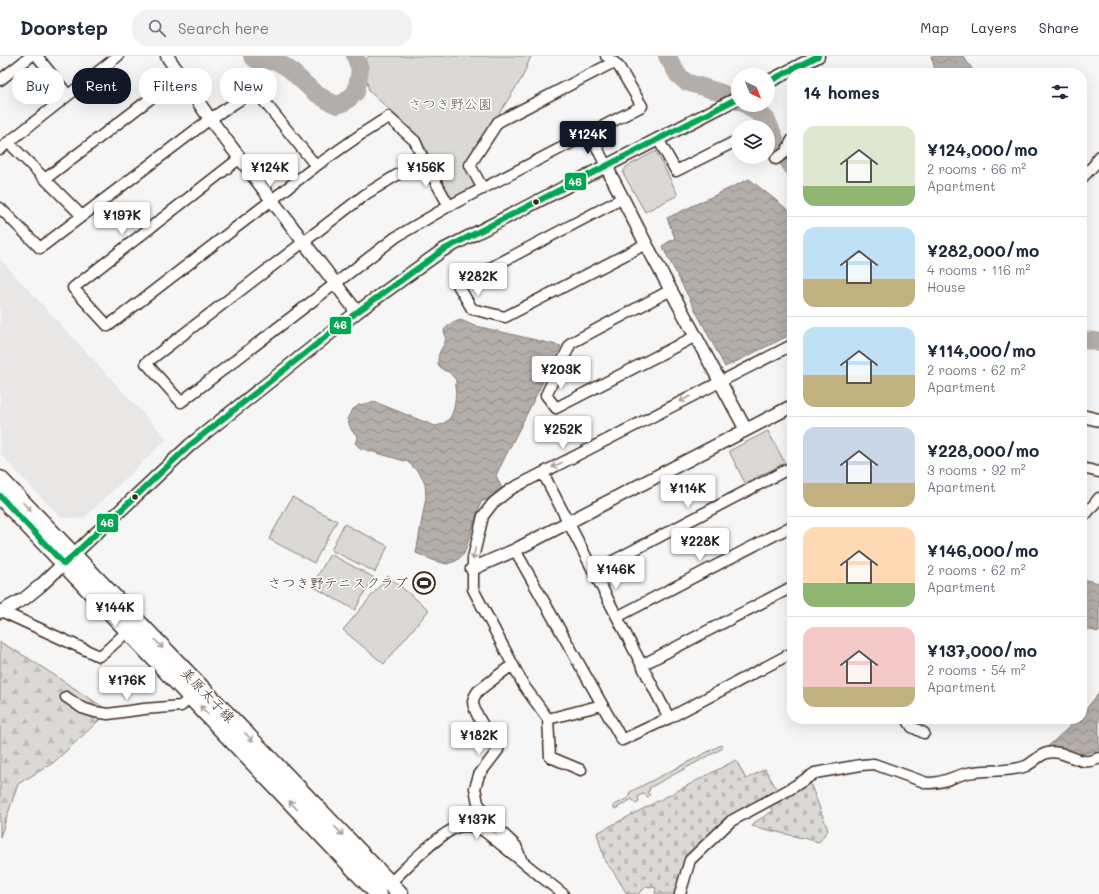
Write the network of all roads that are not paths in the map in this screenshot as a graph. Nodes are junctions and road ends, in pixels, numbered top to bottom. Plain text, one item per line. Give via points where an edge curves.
1 (31, 56) edge
2 (37, 56) edge
3 (118, 56) edge
4 (167, 56) edge
5 (818, 56) edge
6 (610, 59) edge
7 (175, 68) edge
8 (795, 68) edge
9 (787, 72) edge
10 (775, 78) edge
11 (0, 80) edge
12 (68, 95) junction
13 (731, 102) edge
14 (143, 104) edge
15 (200, 104) edge
16 (210, 119) junction
17 (590, 133) junction
18 (658, 139) junction
19 (8, 142) junction
20 (731, 144) edge
21 (0, 149) edge
22 (787, 150) edge
23 (1099, 156) edge
24 (240, 158) junction
25 (423, 159) junction
26 (776, 159) dead end
27 (316, 166) junction
28 (606, 166) junction
29 (1087, 172) edge
30 (45, 179) junction
31 (483, 189) junction
32 (623, 198) junction
33 (272, 200) junction
34 (449, 206) junction
35 (0, 208) edge
36 (82, 216) junction
37 (304, 242) junction
38 (646, 244) junction
39 (334, 283) junction
40 (671, 290) junction
41 (357, 312) junction
42 (696, 336) junction
43 (787, 348) edge
44 (720, 381) junction
45 (787, 409) edge
46 (1087, 417) edge
47 (1099, 420) edge
48 (746, 430) junction
49 (1087, 469) edge
50 (787, 470) edge
51 (1099, 472) edge
52 (543, 473) junction
53 (0, 479) edge
54 (0, 496) edge
55 (1099, 498) edge
56 (1087, 513) edge
57 (569, 522) junction
58 (787, 529) edge
59 (514, 550) junction
60 (69, 560) junction
61 (472, 570) junction
62 (594, 571) junction
63 (787, 590) edge
64 (1, 612) edge
65 (618, 617) junction
66 (133, 626) junction
67 (787, 656) edge
68 (512, 664) junction
69 (642, 665) junction
70 (66, 697) dead end
71 (191, 697) junction
72 (602, 705) junction
73 (669, 718) junction
74 (548, 719) junction
75 (910, 724) edge
76 (924, 733) dead end
77 (1099, 758) edge
78 (581, 770) dead end
79 (521, 859) junction
80 (395, 889) edge
81 (378, 894) edge
82 (563, 894) edge
83 (680, 894) edge

1 - 11 street
2 - 12 street
3 - 12 street
4 - 7 street
5 - 8 street
6 - 17 street via 619,67 642,106
6 - 31 street via 498,122 470,165
9 - 10 street
12 - 19 street
13 - 18 street
14 - 30 street
15 - 16 street
16 - 24 street
16 - 27 street via 255,90
16 - 36 street
17 - 28 street
17 - 31 street
18 - 20 street via 676,171
18 - 28 street
19 - 21 street
19 - 30 street
22 - 26 street
23 - 29 street
24 - 33 street
24 - 33 street via 73,288 108,326
25 - 27 street via 415,141 388,117
25 - 34 street
25 - 37 street via 366,194
27 - 33 street
28 - 32 street
28 - 41 street via 443,250
30 - 36 street
31 - 34 street
32 - 38 street
32 - 38 street via 458,285 472,309 505,317
33 - 37 street
34 - 39 street via 396,237
35 - 36 street via 40,248
37 - 39 street
37 - 39 street via 146,363 181,402
38 - 40 street
39 - 41 street
40 - 42 street
40 - 42 street via 571,343 546,395 556,408
41 - 60 street via 190,445
42 - 44 street
43 - 44 street
44 - 48 street
44 -> 52 street
45 - 48 street
46 - 47 street
48 - 57 street
49 - 51 street
50 - 62 street
52 - 57 street
52 -> 61 street via 511,489 493,503 483,516
53 -> 60 main road, 美原太子線
54 - 60 main road, 美原太子線
55 - 56 street
57 - 59 street
57 - 62 street
58 - 65 street
59 - 61 street
59 - 72 street
60 - 64 street via 24,599
60 - 66 main road, 美原太子線
61 - 68 street via 473,589
62 - 65 street
63 - 69 street
64 - 66 street via 99,656
65 - 69 street
66 - 71 main road, 美原太子線
66 -> 80 main road, 美原太子線
67 - 73 street
68 - 74 street via 524,686
68 - 79 street via 474,696 475,710 498,750 479,775 475,788 478,803 495,826 516,846
69 - 73 street
70 - 71 street via 82,708 108,714 144,708 181,706
81 -> 71 main road, 美原太子線
72 - 73 street via 622,740
72 - 74 street
74 - 78 street via 550,757
75 - 76 street
77 - 83 street via 1083,762 1057,752 1045,753 1026,766 977,771 937,783 928,783 874,764 815,773 790,790 731,822 690,860
79 - 80 street via 484,831 462,826 450,830 438,839
79 - 82 street

